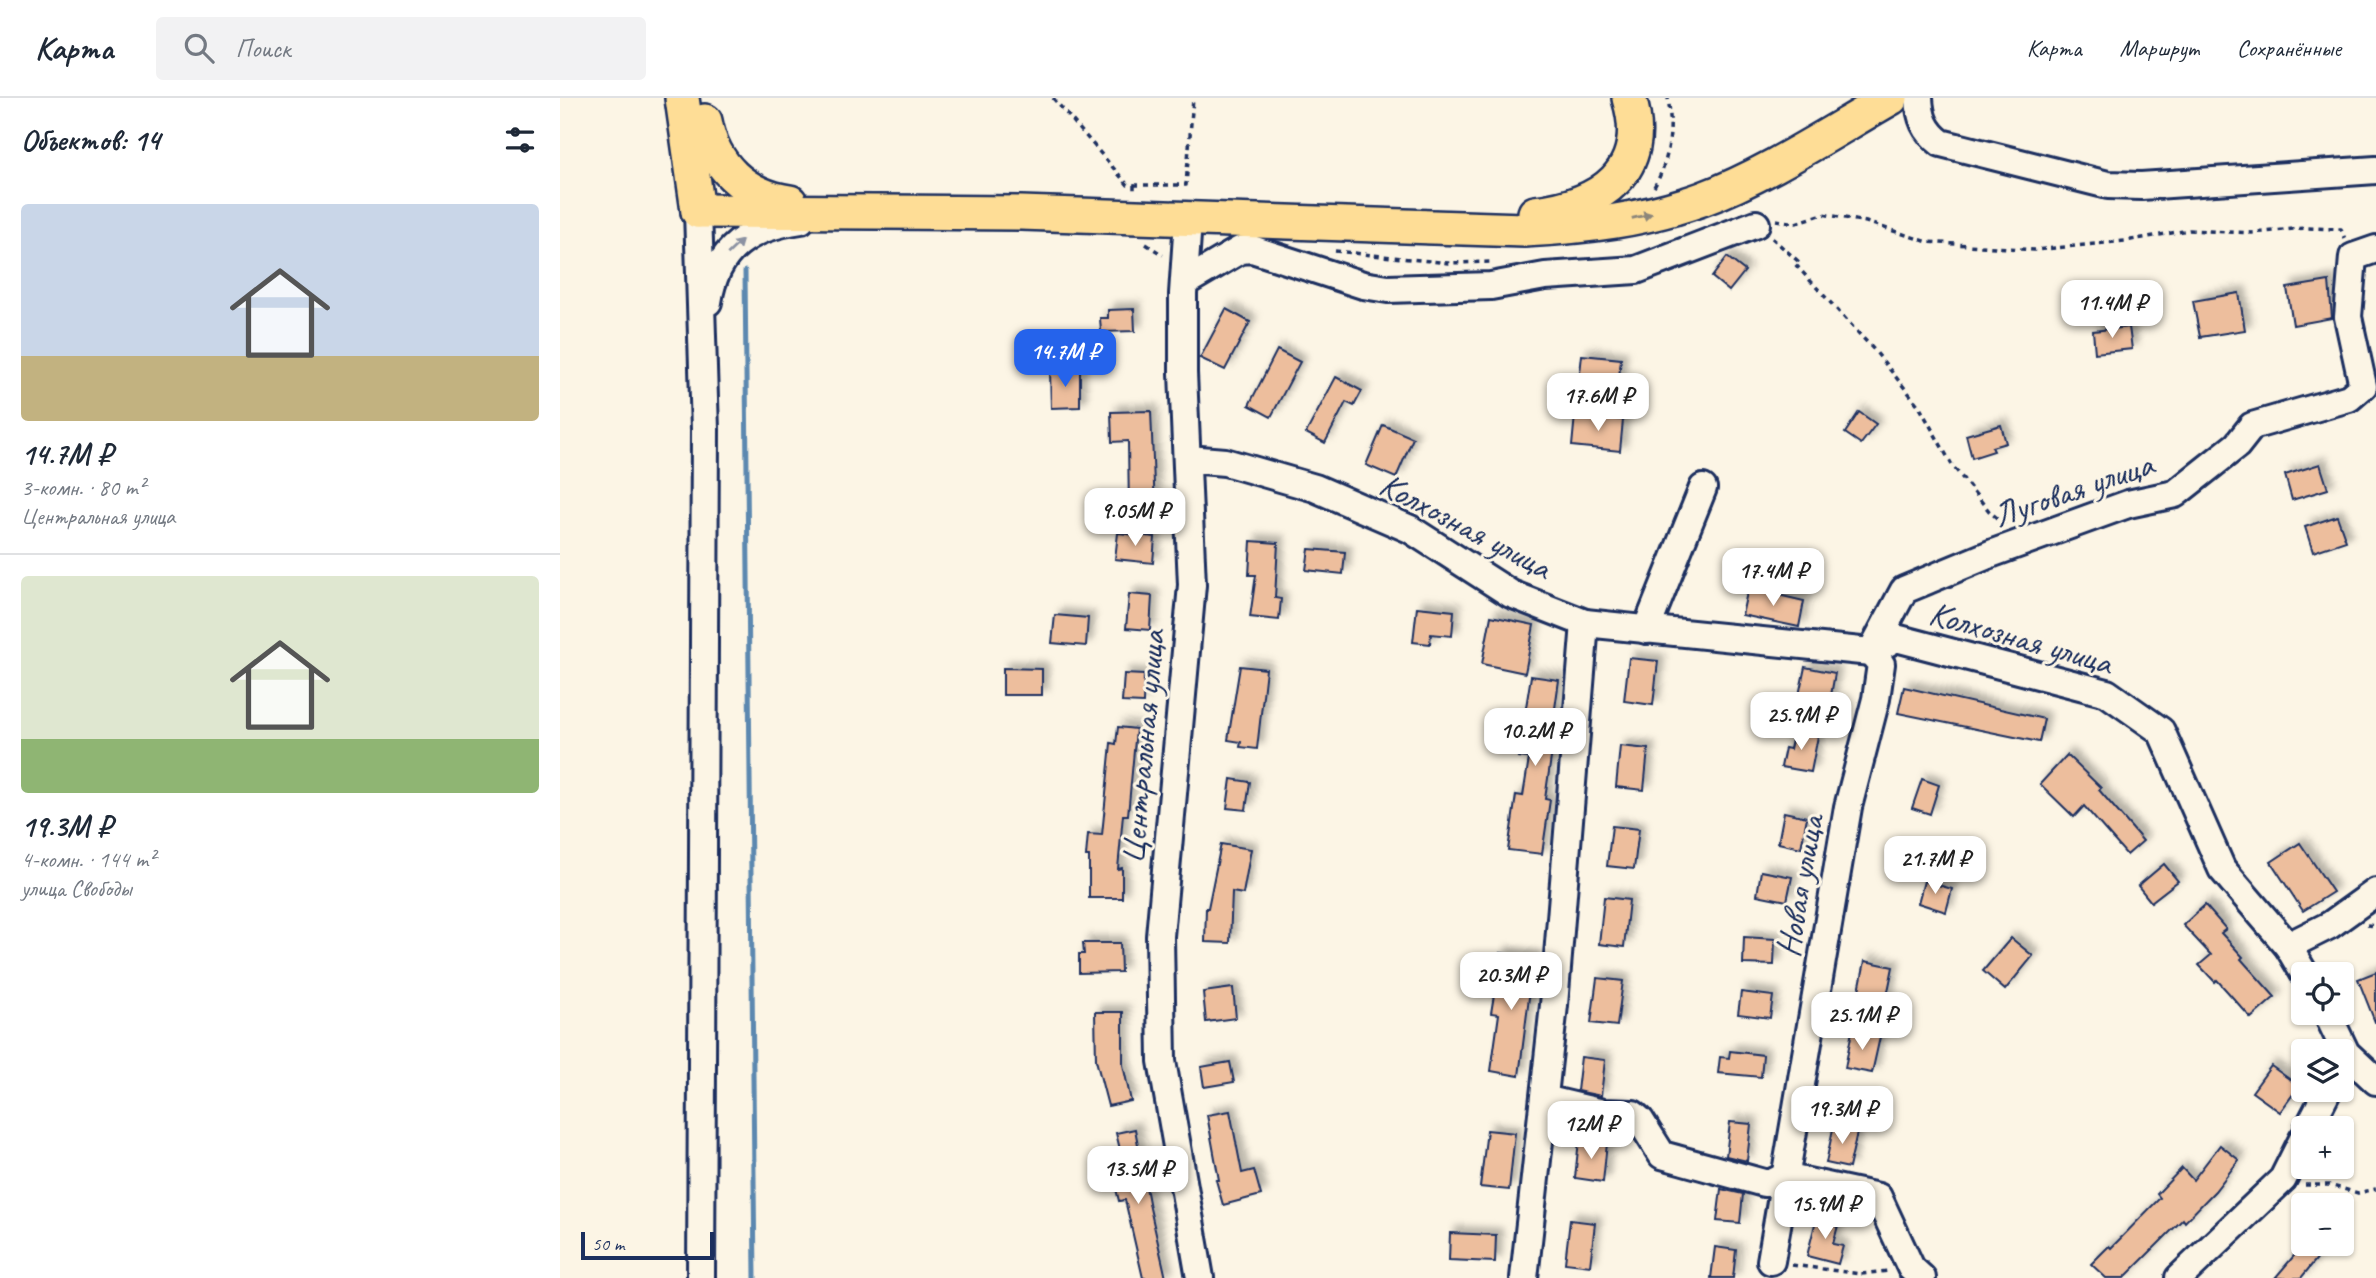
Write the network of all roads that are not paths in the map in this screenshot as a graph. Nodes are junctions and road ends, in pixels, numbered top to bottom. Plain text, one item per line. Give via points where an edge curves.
1 (682, 98) edge
2 (1629, 98) edge
3 (1648, 98) edge
4 (1891, 98) edge
5 (1919, 98) edge
6 (706, 110) edge
7 (2376, 170) edge
8 (698, 211) junction
9 (859, 212) junction
10 (1198, 220) junction
11 (1755, 224) road end
12 (1524, 230) junction
13 (2364, 253) edge
14 (1184, 283) junction
15 (705, 430) junction
16 (1188, 459) junction
17 (1703, 488) dead end
18 (1586, 624) junction
19 (1646, 630) junction
20 (1871, 652) junction
21 (2376, 892) edge
22 (2288, 946) junction
23 (2297, 962) edge
24 (2354, 1065) edge
25 (2376, 1081) edge
26 (1544, 1099) junction
27 (2291, 1163) edge
28 (1784, 1177) junction
29 (1770, 1261) road end
30 (1916, 1273) edge
31 (701, 1278) edge
32 (1200, 1278) edge
33 (1524, 1278) edge
34 (2179, 1278) edge

1 - 8 main road
2 - 10 main road via 1635,132 1628,162 1604,191 1560,210 1301,207
3 - 12 main road via 1652,114 1646,160 1627,187 1583,217
12 -> 4 main road via 1606,224 1723,191
5 - 7 street via 1925,128 1941,143 2108,185
6 - 8 main road
6 - 9 main road via 707,134 716,156 748,188 778,201
8 - 9 main road
8 - 15 street
9 - 10 main road via 1136,215
15 -> 9 street via 708,300 728,251 752,234 783,223
10 - 12 main road
10 - 14 street, Центральная улица
11 - 14 street via 1636,270 1545,276 1491,286 1388,289 1252,249 1240,250
13 - 20 street, Луговая улица via 2348,317 2363,386 2350,398 2252,426 2237,445 2175,494 2128,504 1904,590
14 - 16 street, Центральная улица
15 - 31 street
16 - 18 street, Колхозная улица via 1225,462 1315,488 1410,528 1511,594
16 - 32 street, Центральная улица via 1192,585 1160,936 1162,1061
17 - 19 street
18 - 19 street, Колхозная улица
18 - 26 street
19 - 20 street, Колхозная улица
20 - 22 street, Колхозная улица via 1896,638 2107,693 2161,731 2222,869
20 - 28 street, Новая улица via 1881,664 1876,699 1848,807
21 - 22 street via 2330,925
22 - 23 street, Колхозная улица
24 - 25 street
26 - 28 street via 1603,1113 1633,1114 1658,1153 1678,1161 1763,1182
26 - 33 street
27 - 34 street via 2283,1179
28 - 29 street, Новая улица
28 - 30 street via 1878,1197

